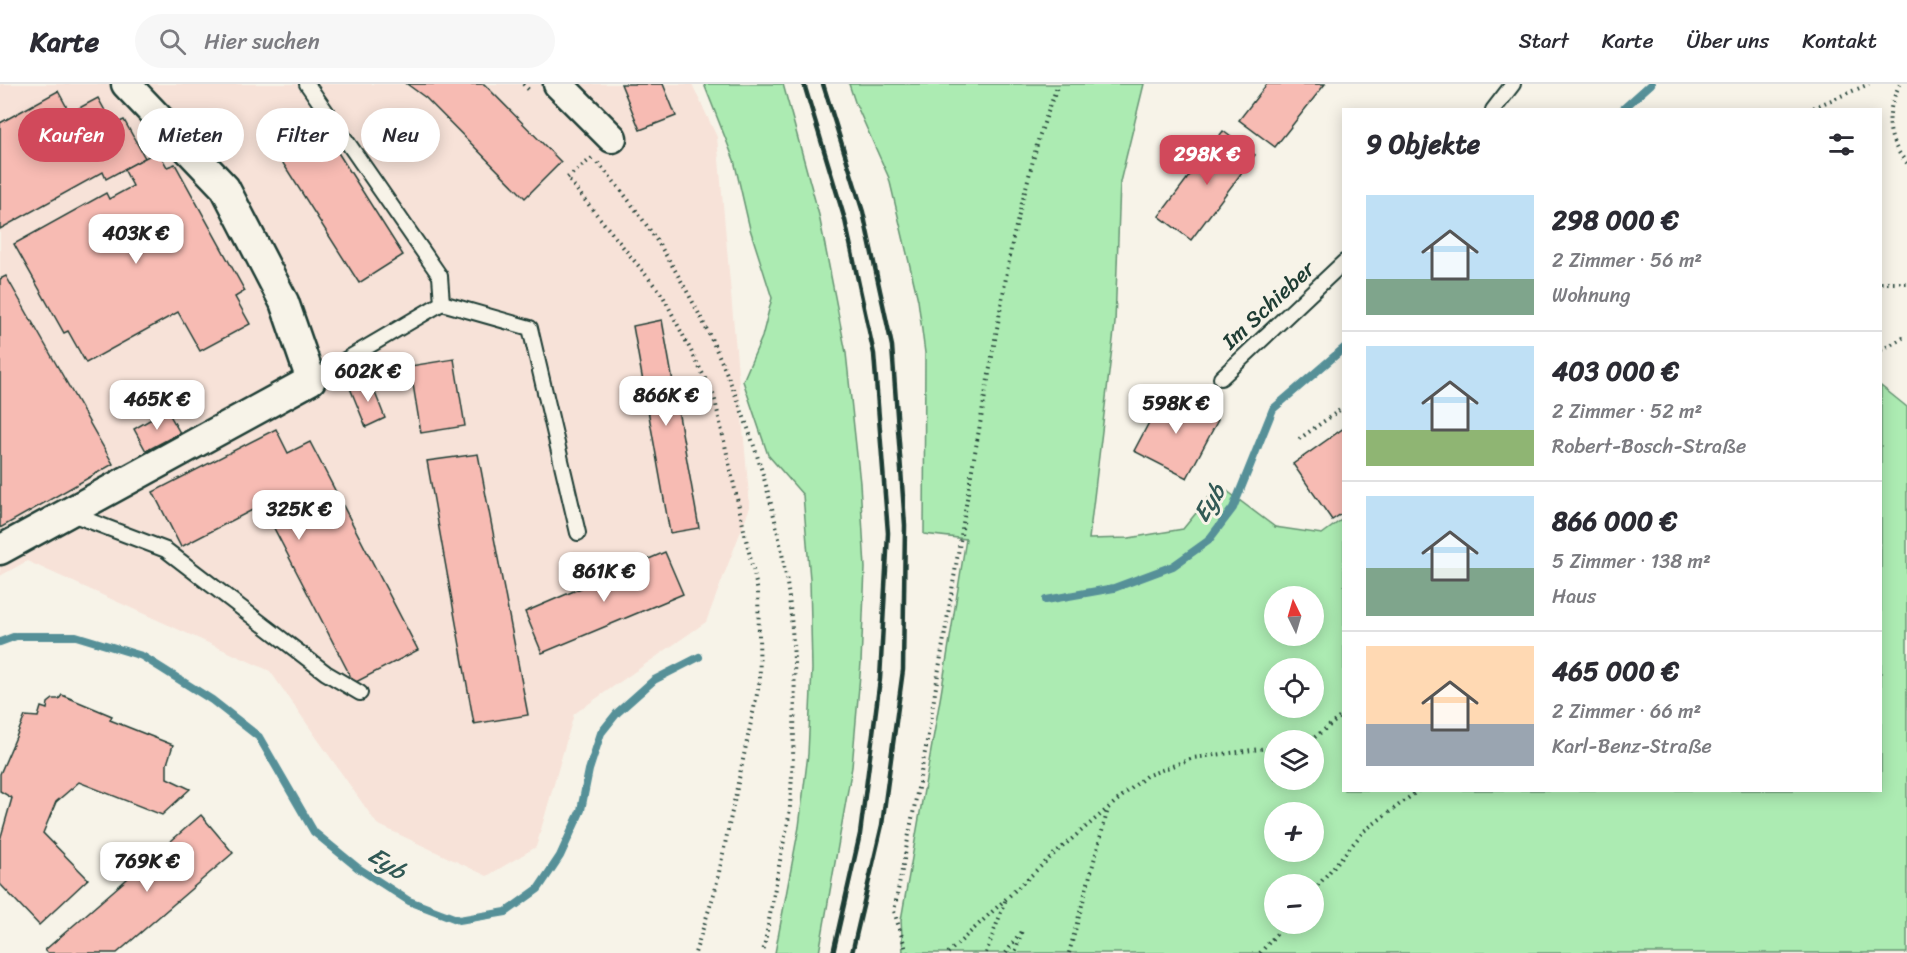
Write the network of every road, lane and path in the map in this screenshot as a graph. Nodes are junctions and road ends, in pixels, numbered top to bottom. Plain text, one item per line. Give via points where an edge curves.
1 (126, 84) edge
2 (307, 84) edge
3 (523, 84) edge
4 (1058, 84) edge
5 (1513, 84) edge
6 (1869, 84) edge
7 (1900, 84) edge
8 (548, 91) edge
9 (1495, 108) edge
10 (1813, 108) edge
11 (602, 148) junction
12 (586, 150) dead end
13 (1907, 163) edge
14 (1342, 264) edge
15 (1882, 283) edge
16 (1907, 283) edge
17 (442, 303) junction
18 (1907, 338) edge
19 (1882, 349) edge
20 (1221, 378) dead end
21 (311, 380) junction
22 (1342, 408) edge
23 (1299, 440) dead end
24 (69, 513) junction
25 (578, 532) dead end
26 (0, 550) edge
27 (360, 693) dead end
28 (1342, 716) edge
29 (1324, 730) edge
30 (1264, 749) edge
31 (1416, 792) edge
32 (1108, 807) junction
33 (1324, 878) edge
34 (1006, 898) junction
35 (1276, 934) edge
36 (695, 953) edge
37 (763, 953) edge
38 (907, 953) edge
39 (948, 953) edge
40 (986, 953) edge
41 (1006, 953) edge
42 (1015, 953) edge
43 (1069, 953) edge
44 (1260, 953) edge

1 - 21 street via 225,188 284,302
2 - 17 lane via 440,276
3 - 8 path
4 - 38 path via 1039,136 1013,238 894,911
5 - 9 lane
6 - 10 path
7 - 13 path via 1892,99 1889,131 1896,151
8 - 11 street
11 - 12 path
11 - 36 path via 567,178 663,297 714,396 758,592 760,680 716,891
11 - 37 path via 711,339 765,480 782,553 792,627 793,749 790,809
14 - 20 lane, Im Schieber
15 - 16 path
17 - 21 lane
17 - 25 lane via 530,328
18 - 19 path
21 - 24 street
22 - 23 path
24 - 26 street
24 - 27 lane via 166,550 326,672
28 - 29 path
30 - 32 path via 1194,759 1146,776
31 - 33 path via 1364,831
32 - 34 path
32 - 43 path
34 - 39 path
34 - 40 path
35 - 44 path
41 - 42 path via 1022,930

